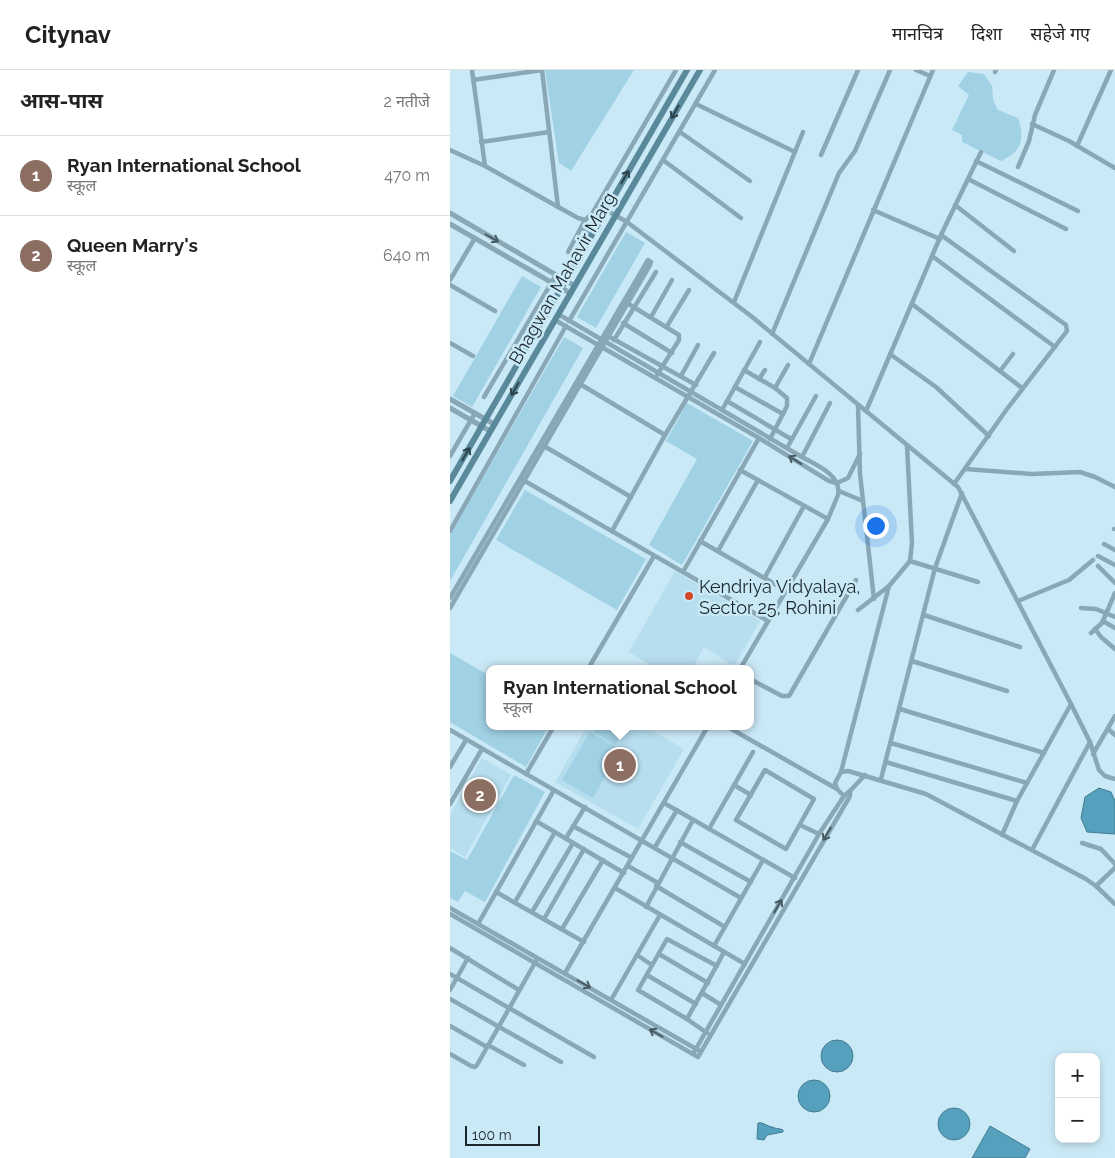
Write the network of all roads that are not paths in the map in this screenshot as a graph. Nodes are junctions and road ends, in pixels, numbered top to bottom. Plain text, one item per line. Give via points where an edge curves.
1 (472, 70) edge
2 (542, 70) edge
3 (676, 70) edge
4 (687, 70) edge
5 (700, 70) edge
6 (716, 70) edge
7 (858, 70) edge
8 (890, 70) edge
9 (916, 70) edge
10 (933, 70) edge
11 (1054, 70) edge
12 (1111, 70) edge
13 (930, 76) junction
14 (473, 80) junction
15 (696, 104) junction
16 (1032, 124) junction
17 (549, 132) junction
18 (680, 132) junction
19 (803, 132) dead end
20 (481, 142) junction
21 (1077, 146) junction
22 (450, 150) edge
23 (795, 152) junction
24 (981, 152) dead end
25 (821, 154) dead end
26 (663, 160) junction
27 (976, 161) junction
28 (484, 166) junction
29 (1018, 167) dead end
30 (1115, 168) edge
31 (968, 179) junction
32 (750, 181) dead end
33 (955, 205) junction
34 (558, 207) junction
35 (606, 210) junction
36 (873, 210) junction
37 (1078, 211) dead end
38 (450, 213) edge
39 (615, 216) junction
40 (741, 218) dead end
41 (585, 220) junction
42 (626, 222) junction
43 (450, 224) edge
44 (581, 227) junction
45 (1066, 229) dead end
46 (592, 234) junction
47 (940, 237) junction
48 (475, 238) junction
49 (1014, 251) dead end
50 (568, 252) dead end
51 (932, 256) junction
52 (656, 272) dead end
53 (556, 275) junction
54 (450, 280) edge
55 (566, 280) junction
56 (672, 280) dead end
57 (552, 282) junction
58 (450, 285) edge
59 (574, 286) junction
60 (561, 288) junction
61 (689, 290) dead end
62 (570, 293) junction
63 (734, 302) junction
64 (627, 303) junction
65 (912, 304) junction
66 (635, 307) junction
67 (496, 311) dead end
68 (556, 317) junction
69 (651, 317) junction
70 (617, 320) junction
71 (569, 321) junction
72 (624, 324) junction
73 (566, 326) junction
74 (667, 326) junction
75 (772, 334) junction
76 (608, 336) junction
77 (614, 340) junction
78 (760, 342) dead end
79 (450, 343) edge
80 (601, 343) junction
81 (698, 345) dead end
82 (1055, 347) junction
83 (672, 353) junction
84 (714, 353) dead end
85 (890, 354) junction
86 (1013, 354) dead end
87 (473, 356) dead end
88 (809, 364) junction
89 (788, 365) dead end
90 (663, 366) junction
91 (744, 370) junction
92 (765, 370) dead end
93 (1000, 371) junction
94 (657, 375) junction
95 (681, 376) junction
96 (759, 379) junction
97 (580, 384) junction
98 (696, 384) junction
99 (735, 386) junction
100 (775, 388) junction
101 (1022, 388) junction
102 (690, 394) junction
103 (816, 396) dead end
104 (484, 397) dead end
105 (450, 398) edge
106 (727, 401) junction
107 (830, 403) dead end
108 (858, 405) junction
109 (450, 408) edge
110 (722, 410) junction
111 (866, 411) junction
112 (475, 413) junction
113 (783, 414) junction
114 (486, 419) junction
115 (471, 420) junction
116 (494, 424) junction
117 (482, 426) junction
118 (775, 429) junction
119 (490, 431) junction
120 (665, 435) junction
121 (989, 436) junction
122 (759, 438) junction
123 (771, 438) junction
124 (792, 439) junction
125 (767, 443) junction
126 (544, 446) junction
127 (907, 446) junction
128 (787, 448) junction
129 (860, 454) junction
130 (450, 456) edge
131 (802, 457) junction
132 (966, 468) junction
133 (740, 470) junction
134 (522, 480) junction
135 (758, 480) junction
136 (450, 481) edge
137 (837, 484) junction
138 (954, 484) junction
139 (1115, 487) edge
140 (839, 491) junction
141 (962, 493) junction
142 (631, 497) junction
143 (450, 501) edge
144 (863, 501) junction
145 (804, 506) junction
146 (828, 519) junction
147 (450, 531) edge
148 (612, 531) junction
149 (700, 541) junction
150 (1104, 544) dead end
151 (1115, 550) edge
152 (718, 551) junction
153 (654, 556) junction
154 (1098, 556) dead end
155 (1093, 560) dead end
156 (910, 561) junction
157 (1115, 564) edge
158 (1098, 566) dead end
159 (935, 568) junction
160 (683, 572) junction
161 (765, 577) junction
162 (856, 580) dead end
163 (978, 582) dead end
164 (1115, 583) edge
165 (889, 586) junction
166 (787, 590) junction
167 (1115, 593) edge
168 (450, 598) edge
169 (874, 599) junction
170 (1018, 600) junction
171 (450, 608) edge
172 (1080, 608) dead end
173 (858, 610) dead end
174 (1106, 613) junction
175 (924, 615) junction
176 (1115, 617) edge
177 (768, 620) junction
178 (1103, 621) junction
179 (1115, 628) edge
180 (1020, 647) dead end
181 (1115, 649) edge
182 (912, 661) junction
183 (590, 665) edge
184 (742, 665) edge
185 (754, 680) edge
186 (1007, 691) dead end
187 (1072, 704) junction
188 (900, 709) junction
189 (1115, 716) edge
190 (1108, 729) junction
191 (450, 730) edge
192 (552, 730) edge
193 (706, 730) edge
194 (733, 730) edge
195 (1115, 735) edge
196 (466, 740) junction
197 (1090, 742) junction
198 (891, 743) junction
199 (482, 749) junction
200 (753, 752) dead end
201 (1044, 753) junction
202 (1094, 754) junction
203 (886, 762) junction
204 (450, 767) edge
205 (842, 772) junction
206 (526, 774) junction
207 (865, 775) junction
208 (1115, 779) edge
209 (881, 780) junction
210 (1027, 783) junction
211 (734, 785) junction
212 (837, 789) junction
213 (554, 790) junction
214 (850, 792) junction
215 (750, 795) junction
216 (844, 796) junction
217 (1017, 801) junction
218 (664, 803) junction
219 (450, 804) edge
220 (585, 807) junction
221 (677, 810) junction
222 (693, 820) junction
223 (536, 821) junction
224 (800, 825) junction
225 (573, 826) junction
226 (709, 829) junction
227 (555, 832) junction
228 (819, 834) junction
229 (1002, 834) junction
230 (566, 838) junction
231 (642, 840) junction
232 (680, 842) junction
233 (573, 843) junction
234 (1082, 843) dead end
235 (655, 848) junction
236 (584, 849) junction
237 (1032, 850) junction
238 (632, 858) junction
239 (672, 858) junction
240 (603, 860) junction
241 (763, 860) junction
242 (1115, 864) edge
243 (628, 866) junction
244 (1115, 868) edge
245 (624, 873) junction
246 (794, 878) junction
247 (799, 881) junction
248 (751, 882) junction
249 (657, 885) junction
250 (1096, 886) junction
251 (615, 888) junction
252 (496, 892) junction
253 (741, 898) junction
254 (515, 902) junction
255 (1115, 904) edge
256 (646, 907) junction
257 (450, 908) edge
258 (532, 912) junction
259 (450, 914) edge
260 (660, 915) junction
261 (544, 919) junction
262 (478, 924) junction
263 (725, 927) junction
264 (562, 929) junction
265 (584, 942) junction
266 (714, 946) junction
267 (450, 948) edge
268 (724, 952) junction
269 (659, 954) junction
270 (637, 956) junction
271 (468, 958) junction
272 (536, 960) junction
273 (745, 964) junction
274 (652, 965) junction
275 (717, 966) junction
276 (565, 973) junction
277 (450, 974) edge
278 (646, 975) junction
279 (457, 978) junction
280 (708, 983) junction
281 (450, 990) edge
282 (519, 990) junction
283 (702, 993) junction
284 (450, 999) edge
285 (611, 1000) junction
286 (696, 1004) junction
287 (721, 1005) junction
288 (509, 1008) junction
289 (688, 1019) junction
290 (450, 1026) edge
291 (499, 1026) junction
292 (708, 1033) junction
293 (487, 1046) junction
294 (699, 1050) junction
295 (450, 1054) edge
296 (594, 1057) dead end
297 (561, 1062) dead end
298 (524, 1065) dead end

1 - 14 street
2 - 14 street
2 - 17 street
3 - 41 street via 592,214
35 -> 4 main road, Bhagwan Mahavir Marg
5 -> 39 main road, Bhagwan Mahavir Marg
6 - 15 street
7 - 25 street
8 - 75 street via 855,151 839,173
9 - 13 street
10 - 13 street
11 - 16 street
12 - 21 street
13 - 36 street
14 - 20 street
15 - 18 street
15 - 23 street
16 - 21 street
16 - 29 street
17 - 20 street
17 - 34 street
18 - 26 street
18 - 32 street
19 - 23 street
20 - 28 street
21 - 30 street
22 - 28 street
23 - 63 street
24 - 27 street
26 - 40 street
26 - 42 street
27 - 31 street
27 - 37 street
28 - 34 street
31 - 33 street
31 - 45 street
33 - 47 street
33 - 49 street
34 - 41 street
35 - 39 street
35 - 46 main road, Bhagwan Mahavir Marg
36 - 47 street
36 - 88 street
38 -> 53 street
39 - 42 street
39 - 59 main road, Bhagwan Mahavir Marg
41 - 44 street
42 - 63 street
42 - 71 street
43 - 48 street
44 - 46 street
44 - 50 street
46 - 55 main road, Bhagwan Mahavir Marg
47 - 51 street
47 - 82 street via 1066,325 1067,331
48 - 54 street
48 - 57 street
51 - 65 street
51 - 82 street
52 - 66 street
53 - 55 street
53 - 57 street
55 - 59 street
55 - 60 main road, Bhagwan Mahavir Marg
56 - 69 street
57 - 60 street
57 - 104 street
58 - 67 street
59 - 62 main road, Bhagwan Mahavir Marg
60 - 62 street
60 - 114 main road, Bhagwan Mahavir Marg
61 - 74 street
62 - 68 main road, Bhagwan Mahavir Marg
63 - 75 street
64 - 66 street
64 - 70 street
64 - 80 street via 650,265 648,260
65 - 85 street
65 - 93 street
66 - 69 street
66 - 72 street
68 - 71 street
68 - 73 street
68 -> 116 main road, Bhagwan Mahavir Marg
69 - 74 street
70 - 72 street
70 - 76 street
71 - 80 street
72 - 77 street
72 - 83 street
73 - 80 street
73 - 147 street
74 - 83 street via 679,335
75 - 88 street
76 - 77 street
76 - 80 street
77 - 90 street
78 - 91 street
79 - 87 street
80 - 94 street
80 - 97 street
80 - 134 street
81 - 95 street
82 - 101 street
83 - 90 street
84 - 98 street
85 - 111 street
85 - 121 street via 936,387
86 - 93 street
88 - 108 street
89 - 100 street
90 - 94 street
90 - 95 street
91 - 96 street
91 - 99 street
92 - 96 street
93 - 101 street
94 - 102 street
95 - 98 street
96 - 100 street
97 - 120 street
97 - 126 street
98 - 102 street
99 - 106 street
99 - 113 street
100 - 113 street via 787,398
101 - 121 street
102 - 110 street
102 - 120 street
102 - 122 street
103 - 124 street
105 - 112 street
106 - 110 street
106 - 118 street
107 - 131 street
108 - 111 street
108 - 129 street
109 - 115 street
110 - 123 street
111 - 127 street
112 - 114 street
112 - 115 street
113 - 118 street
114 - 116 street
114 - 117 main road, Bhagwan Mahavir Marg
115 - 117 street
115 - 130 street
116 - 119 main road, Bhagwan Mahavir Marg
117 - 119 street
136 -> 117 main road
118 - 123 street
118 - 124 street
119 - 143 main road, Bhagwan Mahavir Marg
120 - 142 street
121 - 132 street
122 - 125 street
122 - 133 street
123 - 125 street
123 - 128 street
124 - 128 street
137 -> 125 street
126 - 134 street
126 - 142 street
127 - 138 street
127 - 156 street
128 - 131 street
129 - 137 street via 848,478
129 - 144 street
131 - 137 street via 832,475
132 - 138 street
132 - 139 street via 1032,474 1080,472
133 - 135 street
133 - 149 street
134 - 148 street
134 - 168 street
134 - 171 street
135 - 145 street
135 - 152 street
137 - 140 street
138 - 141 street
140 - 144 street
140 - 146 street
141 - 159 street
141 - 170 street
142 - 148 street
144 - 169 street
145 - 146 street
145 - 161 street
146 - 166 street
148 - 153 street
149 - 152 street
149 - 160 street
150 - 151 street
152 - 161 street
153 - 160 street
153 - 183 street
154 - 157 street
155 - 170 street via 1069,580
156 - 159 street
156 - 165 street
158 - 164 street
159 - 163 street
159 - 175 street
160 - 177 street
161 - 166 street
162 - 185 street via 790,696 782,696
165 - 169 street
165 - 205 street
166 - 177 street
167 - 174 street
169 - 173 street
170 - 187 street
172 - 174 street
174 - 176 street
174 - 178 street
175 - 180 street
175 - 182 street
177 - 184 street
178 - 179 street
178 - 181 street via 1093,631
182 - 186 street
182 - 188 street
187 - 197 street
187 - 201 street
188 - 198 street
188 - 201 street
189 - 190 street
190 - 195 street
190 - 202 street
191 - 196 street
192 - 206 street
193 - 218 street
194 - 212 street
196 - 199 street
196 - 204 street
197 - 202 street
197 - 237 street
198 - 203 street
198 - 210 street
199 - 206 street
199 - 219 street
200 - 211 street
201 - 210 street
202 - 208 street via 1100,772
203 - 209 street
203 - 217 street
205 - 207 street
205 - 212 street via 835,783
206 - 213 street
207 - 209 street
207 - 214 street
209 - 229 street via 932,796
210 - 217 street
211 - 215 street
211 - 226 street
212 - 216 street
213 - 220 street
213 - 223 street
214 - 216 street
214 -> 247 street
215 - 224 street via 736,820 786,849
215 - 224 street via 765,770 814,799
216 - 228 street
217 - 229 street
218 - 221 street
218 - 231 street
220 - 225 street
220 - 231 street
221 - 222 street
221 - 235 street
222 - 226 street
222 - 232 street
223 - 227 street
223 - 252 street
224 - 228 street
225 - 230 street
225 - 238 street
226 - 241 street
227 - 230 street
227 - 254 street
228 - 246 street
229 - 237 street
230 - 233 street
231 - 235 street
231 - 238 street
232 - 239 street
232 - 248 street
233 - 236 street
233 - 258 street
234 - 242 street via 1101,849
235 - 239 street
236 - 240 street
236 - 261 street
237 - 250 street
238 - 243 street
239 - 249 street
239 - 253 street
240 - 245 street
240 - 264 street
241 - 246 street
241 - 248 street
243 - 245 street
243 - 249 street
244 - 250 street
245 - 251 street
246 - 247 street
273 -> 246 street
247 - 292 street
248 - 253 street
249 - 256 street
249 - 263 street
250 - 255 street
251 - 256 street
251 - 265 street
252 - 254 street
252 - 262 street
253 - 263 street
254 - 258 street
256 - 260 street
257 - 262 street
258 - 261 street
259 - 272 street
260 - 266 street
260 - 270 street
261 - 264 street
262 - 272 street
263 - 266 street
264 - 265 street
265 - 276 street
266 - 268 street
267 - 271 street
268 - 273 street
268 - 275 street
269 - 274 street
269 - 275 street via 667,939
269 - 280 street
270 - 274 street
270 - 285 street
271 - 279 street
271 - 282 street
272 - 276 street
272 - 282 street
294 -> 272 street via 693,1054
273 - 287 street
274 - 278 street
275 - 280 street
276 -> 285 street
277 - 279 street
278 - 286 street
278 - 289 street via 638,990
279 - 281 street
279 - 288 street
280 - 283 street
282 - 288 street
283 - 286 street
283 - 287 street
284 - 291 street
285 - 294 street
286 - 289 street
287 - 292 street
288 - 291 street
288 - 296 street
289 - 292 street
290 - 293 street
291 - 293 street
291 - 297 street
292 - 294 street
293 - 295 street via 475,1067
293 - 298 street

